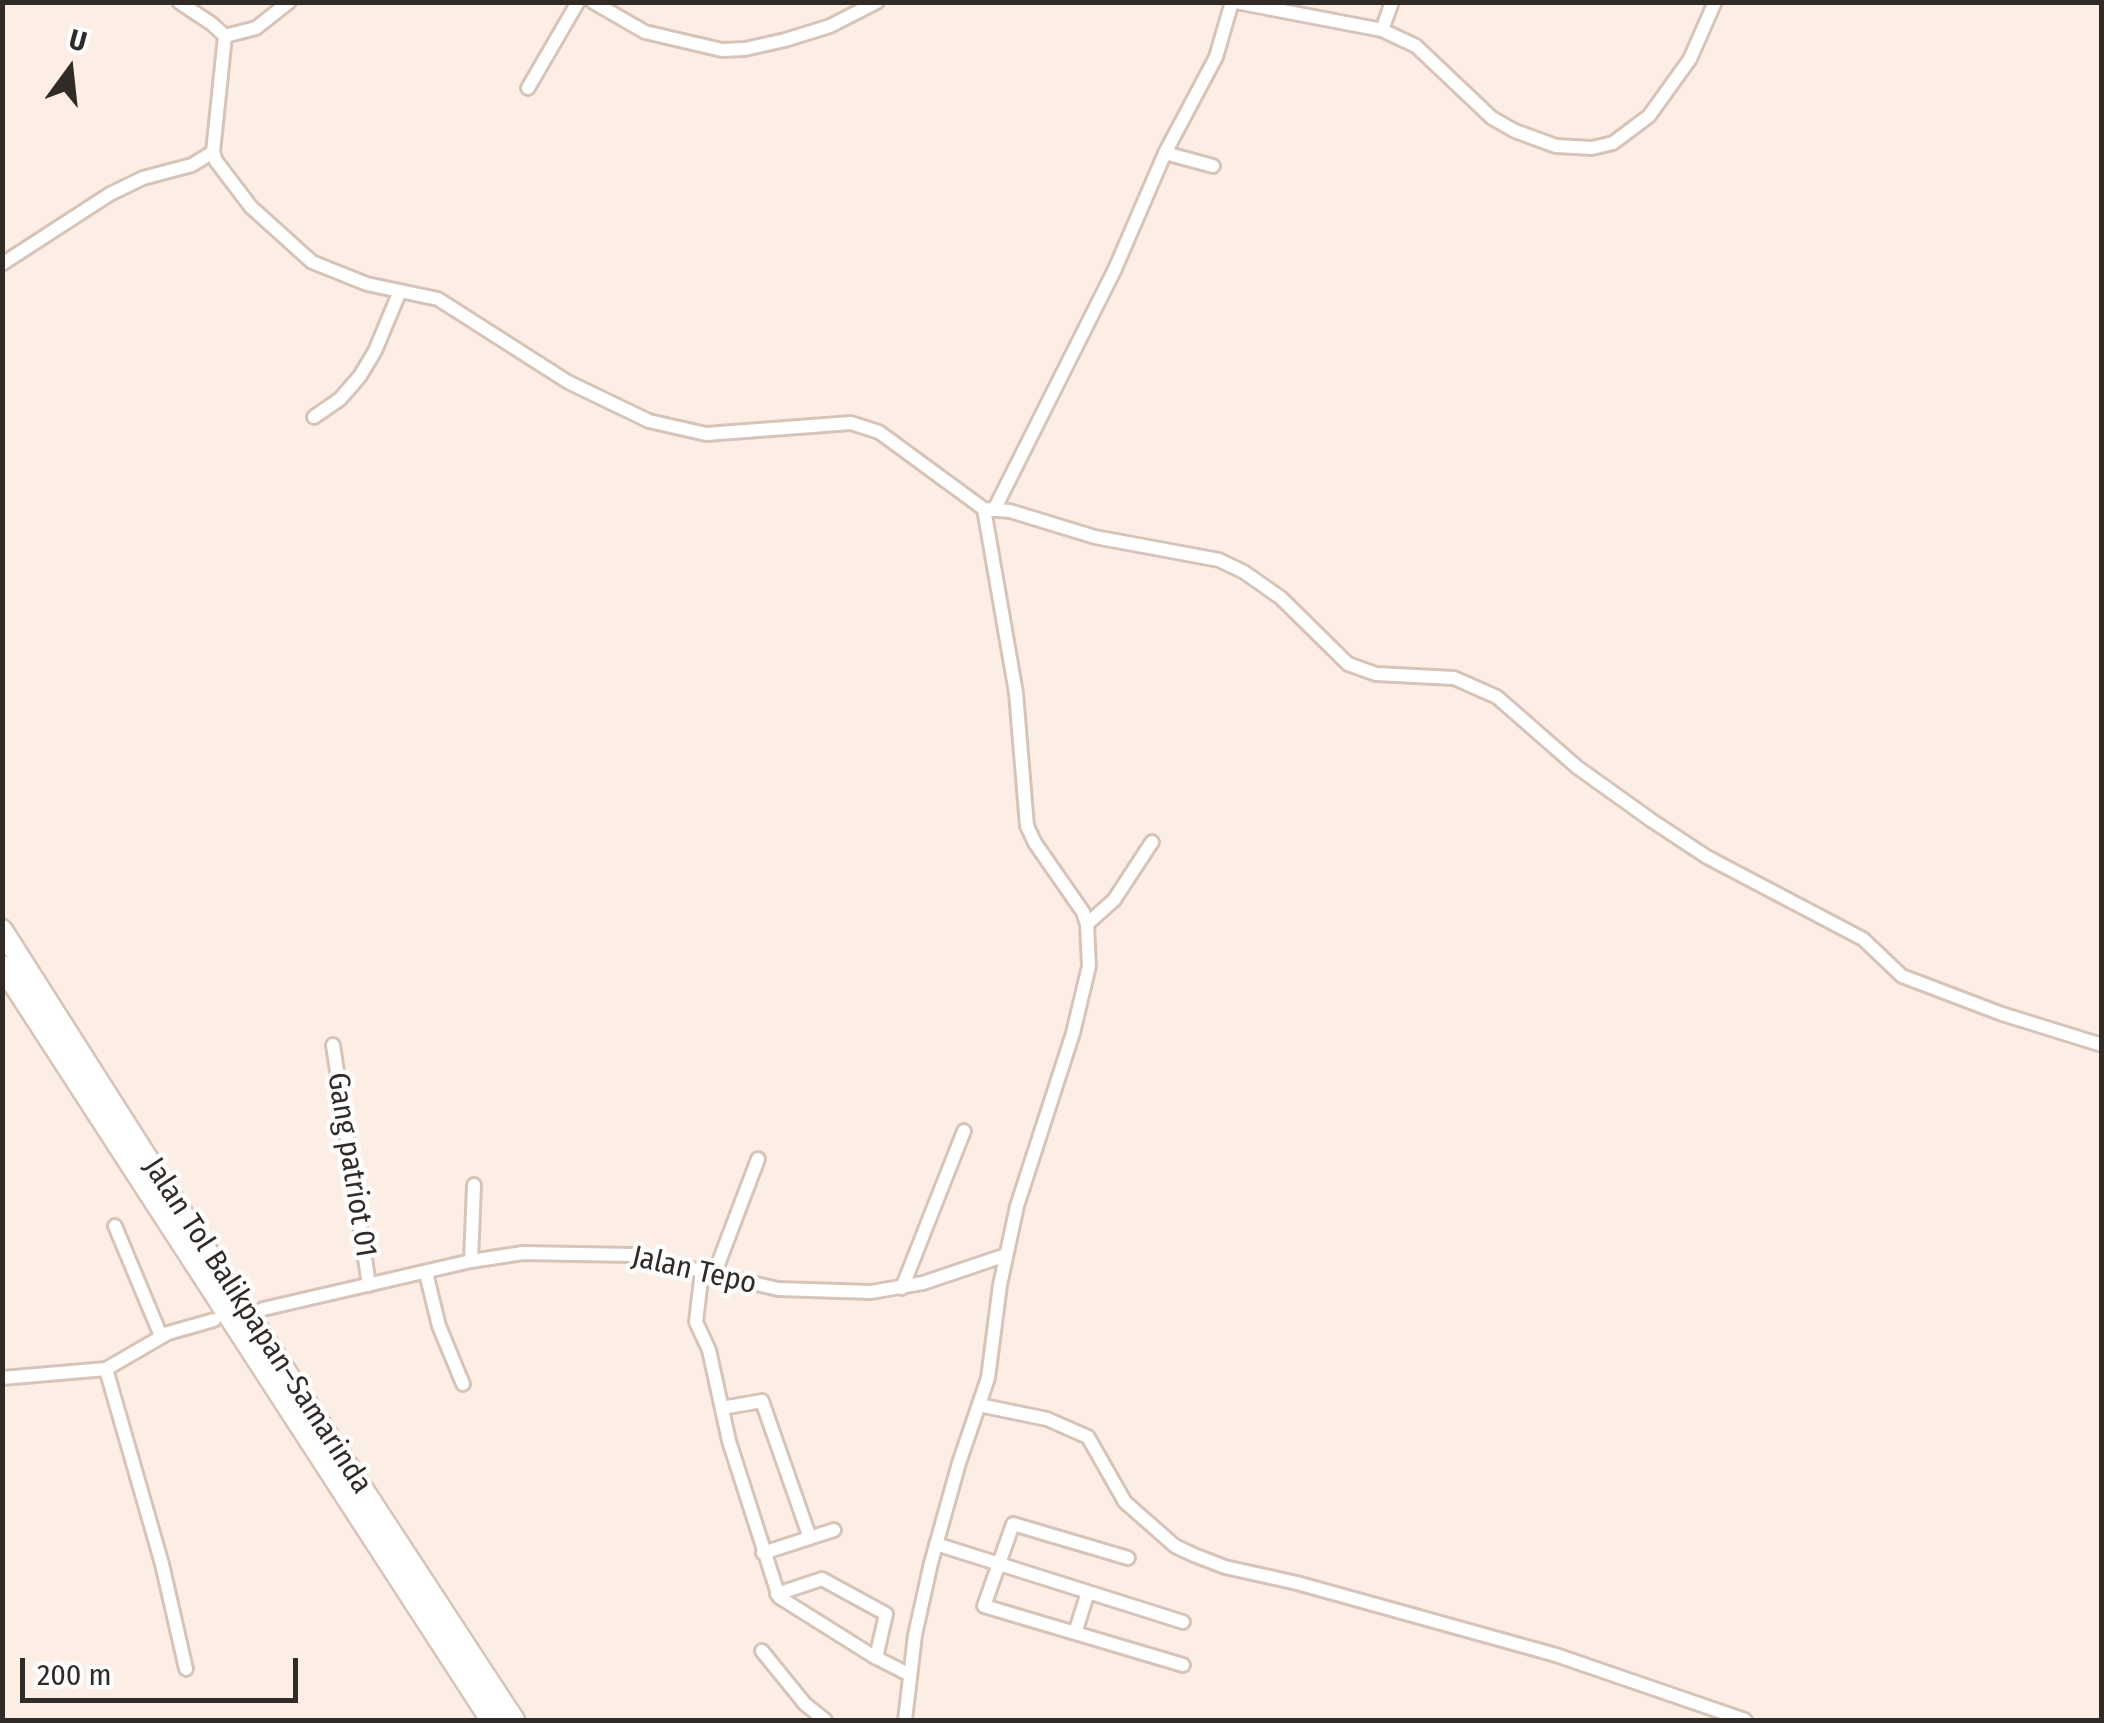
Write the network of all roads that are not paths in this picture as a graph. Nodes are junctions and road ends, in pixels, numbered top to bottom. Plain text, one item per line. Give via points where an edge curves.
1 (178, 2) edge
2 (289, 2) edge
3 (578, 2) edge
4 (593, 2) edge
5 (877, 2) edge
6 (1234, 2) edge
7 (1392, 2) edge
8 (1715, 2) edge
9 (1382, 30) junction
10 (225, 36) junction
11 (528, 88) dead end
12 (213, 152) junction
13 (1165, 153) junction
14 (1213, 166) dead end
15 (2, 264) edge
16 (400, 291) junction
17 (314, 417) dead end
18 (989, 508) junction
19 (1152, 842) dead end
20 (1087, 924) junction
21 (2, 930) edge
22 (2, 966) edge
23 (333, 1044) dead end
24 (2102, 1045) edge
25 (964, 1131) dead end
26 (758, 1159) dead end
27 (474, 1185) dead end
28 (116, 1226) dead end
29 (1006, 1255) junction
30 (471, 1261) junction
31 (426, 1273) junction
32 (708, 1273) junction
33 (369, 1285) junction
34 (902, 1288) junction
35 (263, 1309) dead end
36 (214, 1320) dead end
37 (161, 1336) junction
38 (106, 1369) junction
39 (2, 1378) edge
40 (463, 1384) dead end
41 (980, 1404) junction
42 (722, 1408) junction
43 (834, 1530) dead end
44 (810, 1538) junction
45 (936, 1544) junction
46 (763, 1553) junction
47 (1128, 1558) dead end
48 (996, 1563) junction
49 (1088, 1592) junction
50 (778, 1594) junction
51 (1183, 1622) dead end
52 (1076, 1633) junction
53 (762, 1651) dead end
54 (876, 1658) junction
55 (1183, 1665) dead end
56 (186, 1669) dead end
57 (910, 1675) junction
58 (491, 1720) edge
59 (514, 1720) edge
60 (825, 1720) edge
61 (905, 1720) edge
62 (1746, 1720) edge

1 - 10 street
2 - 10 street via 256,28
3 - 11 street
4 - 5 street via 645,32 722,50 830,26
6 - 9 street
6 - 13 street via 1216,57
7 - 9 street
8 - 9 street via 1690,59 1650,116 1592,148 1556,146 1514,131 1416,46
10 - 12 street
12 - 15 street via 110,194
12 - 16 street via 235,189 304,256 345,277
13 - 14 street
13 - 18 street via 1115,269
16 - 17 street via 360,376
16 - 18 street via 438,299 626,411 678,430 733,434 851,423 879,432
18 - 20 street via 1028,826
18 - 24 street via 1219,560 1244,572 1281,598 1348,664 1376,674 1454,678 1497,696 1651,820 1863,939 1902,976
19 - 20 street via 1114,900
20 - 29 street via 1084,994
21 - 59 highway, Jalan Tol Balikpapan–Samarinda
22 - 58 highway, Jalan Tol Balikpapan–Samarinda
23 - 33 street, Gang patriot 01
25 - 34 street
26 - 32 street
27 - 30 street
28 - 37 street
29 - 34 street, Jalan Tepo
29 - 41 street
30 - 31 street, Jalan Tepo
30 - 32 street, Jalan Tepo via 613,1253
31 - 33 street, Jalan Tepo
31 - 40 street
32 - 34 street, Jalan Tepo via 786,1290
32 - 42 street via 696,1322
33 - 35 street, Jalan Tepo
36 - 37 street
37 - 38 street
38 - 39 street
38 - 56 street
41 - 45 street
41 - 62 street via 1047,1419 1088,1437 1136,1514 1175,1546 1209,1561 1541,1651
42 - 44 street via 762,1401
42 - 46 street
43 - 44 street
44 - 46 street
45 - 48 street
45 - 57 street
46 - 50 street
47 - 48 street via 1016,1523
48 - 49 street
48 - 52 street via 984,1606
49 - 51 street
49 - 52 street
50 - 54 street
50 - 54 street via 822,1578 886,1614
52 - 55 street
53 - 60 street
54 - 57 street
57 - 61 street

